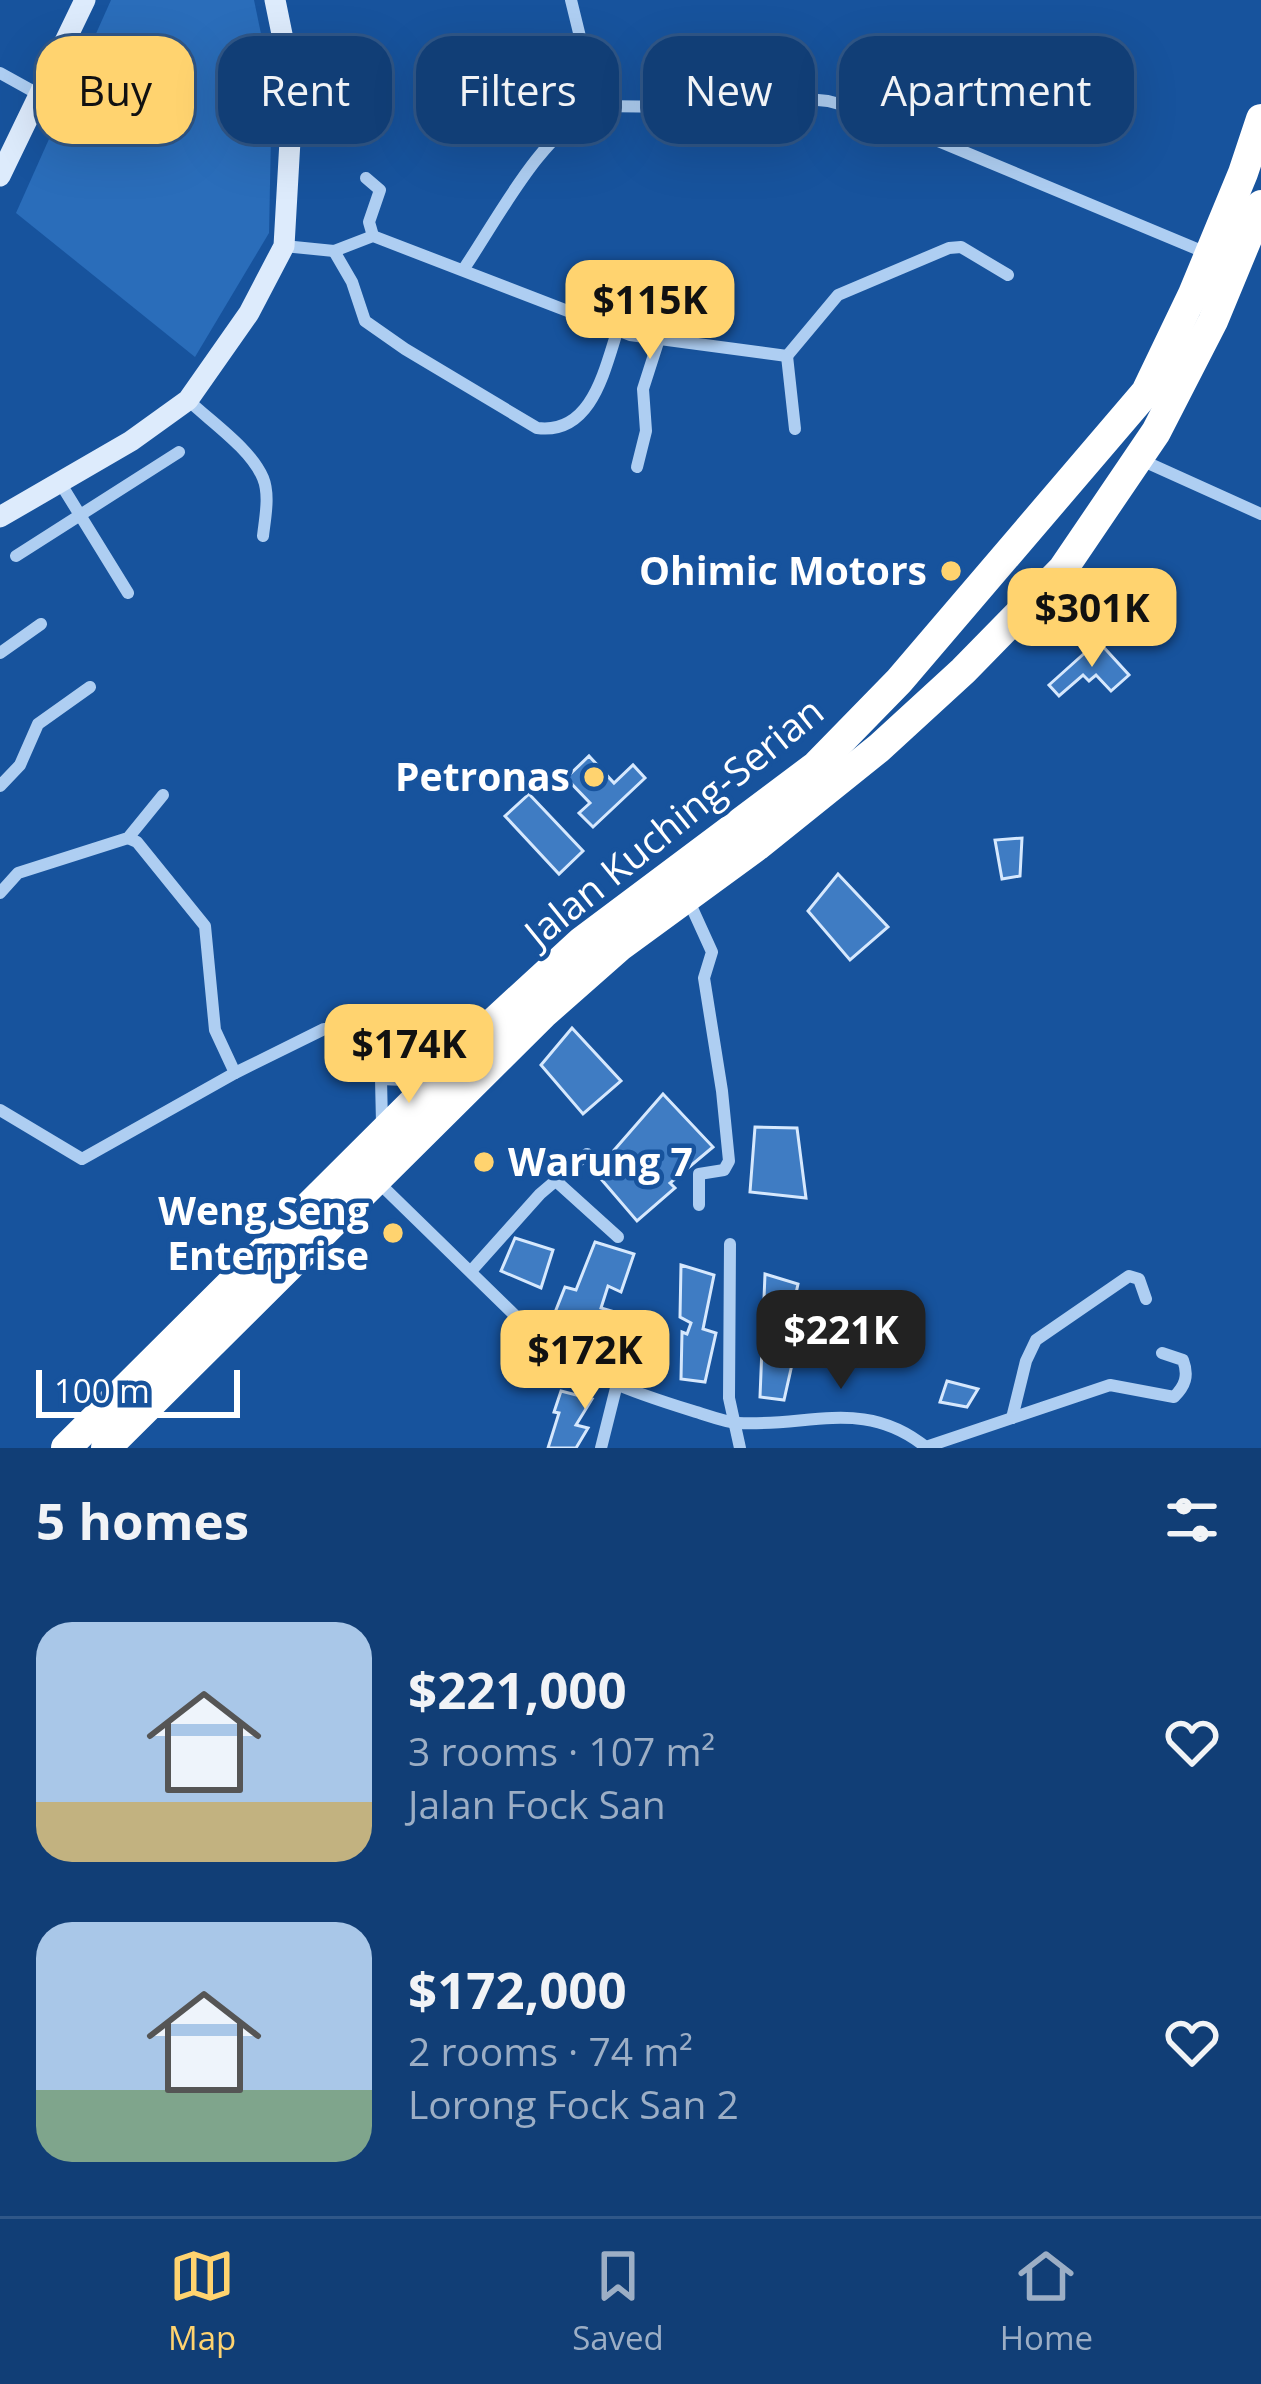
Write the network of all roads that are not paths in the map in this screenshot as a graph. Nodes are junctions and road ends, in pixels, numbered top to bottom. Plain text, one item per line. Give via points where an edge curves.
1 (86, 0) edge
2 (275, 0) edge
3 (571, 0) edge
4 (68, 36) edge
5 (580, 36) edge
6 (0, 74) edge
7 (36, 93) edge
8 (36, 98) edge
9 (619, 106) edge
10 (1261, 119) edge
11 (549, 144) edge
12 (0, 176) edge
13 (366, 178) dead end
14 (1261, 205) edge
15 (373, 236) junction
16 (284, 246) junction
17 (334, 251) junction
18 (1210, 255) junction
19 (463, 270) junction
20 (1008, 275) dead end
21 (617, 332) junction
22 (659, 339) junction
23 (787, 356) junction
24 (188, 400) junction
25 (795, 429) dead end
26 (179, 452) dead end
27 (1138, 459) junction
28 (637, 467) dead end
29 (58, 480) junction
30 (1261, 514) edge
31 (0, 517) edge
32 (81, 517) junction
33 (263, 536) dead end
34 (16, 556) dead end
35 (128, 593) dead end
36 (41, 624) dead end
37 (0, 653) edge
38 (90, 687) dead end
39 (0, 786) edge
40 (163, 795) dead end
41 (128, 838) junction
42 (0, 893) edge
43 (686, 894) junction
44 (235, 1073) junction
45 (381, 1079) junction
46 (437, 1080) junction
47 (0, 1110) edge
48 (381, 1136) junction
49 (587, 1154) dead end
50 (376, 1180) junction
51 (556, 1181) junction
52 (698, 1205) dead end
53 (618, 1238) dead end
54 (730, 1244) dead end
55 (472, 1270) junction
56 (1146, 1299) dead end
57 (1162, 1353) dead end
58 (616, 1388) junction
59 (1012, 1418) junction
60 (735, 1423) junction
61 (926, 1447) edge
62 (66, 1448) edge
63 (106, 1448) edge
64 (601, 1448) edge
65 (740, 1448) edge

1 - 4 street
2 - 16 street via 293,88
3 - 5 street
6 - 7 street
8 - 12 street
9 - 18 street via 757,94 828,101
10 - 18 highway, Jalan Kuching-Serian
11 - 19 street
13 - 15 street via 380,190 369,222
14 - 27 highway, Jalan Kuching-Serian via 1213,321
15 - 17 street
15 - 19 street
16 - 17 street
16 - 24 street
17 - 21 street via 365,321 537,428 553,430 578,417
18 - 46 highway, Jalan Kuching-Serian via 1126,419 870,712 816,766 581,942
19 - 21 street
20 - 23 street via 949,248 838,295
21 - 22 street
22 - 23 street
22 - 28 street via 643,389 646,431
23 - 25 street
24 - 29 street
24 - 33 street via 263,479
26 - 32 street
27 - 30 street
27 - 43 highway, Jalan Kuching-Serian via 1063,568 964,671 800,812
29 - 31 street
29 - 32 street
32 - 34 street
32 - 35 street
36 - 37 street
38 - 39 street via 38,724 20,765
40 - 41 street
41 - 42 street via 18,873
41 - 44 street via 205,926 215,1030
43 - 50 highway, Jalan Kuching-Serian via 543,1014
43 - 52 street via 712,952 704,979 729,1161 724,1170 699,1174
44 - 45 street via 324,1029 335,1030
44 - 47 street via 82,1159
45 - 46 street
45 - 48 street
46 - 48 highway, Jalan Kuching-Serian
48 - 62 highway, Jalan Kuching-Serian
49 - 51 street
50 - 55 street
50 - 63 highway, Jalan Kuching-Serian
51 - 53 street
51 - 55 street
54 - 60 street
55 - 58 street via 548,1345
56 - 59 street via 1139,1279 1129,1276 1044,1333 1026,1361
57 - 59 street via 1183,1360 1187,1371 1174,1397 1110,1385
58 - 60 street
58 - 64 street
59 - 61 street
60 - 61 street via 854,1415 895,1425
60 - 65 street

